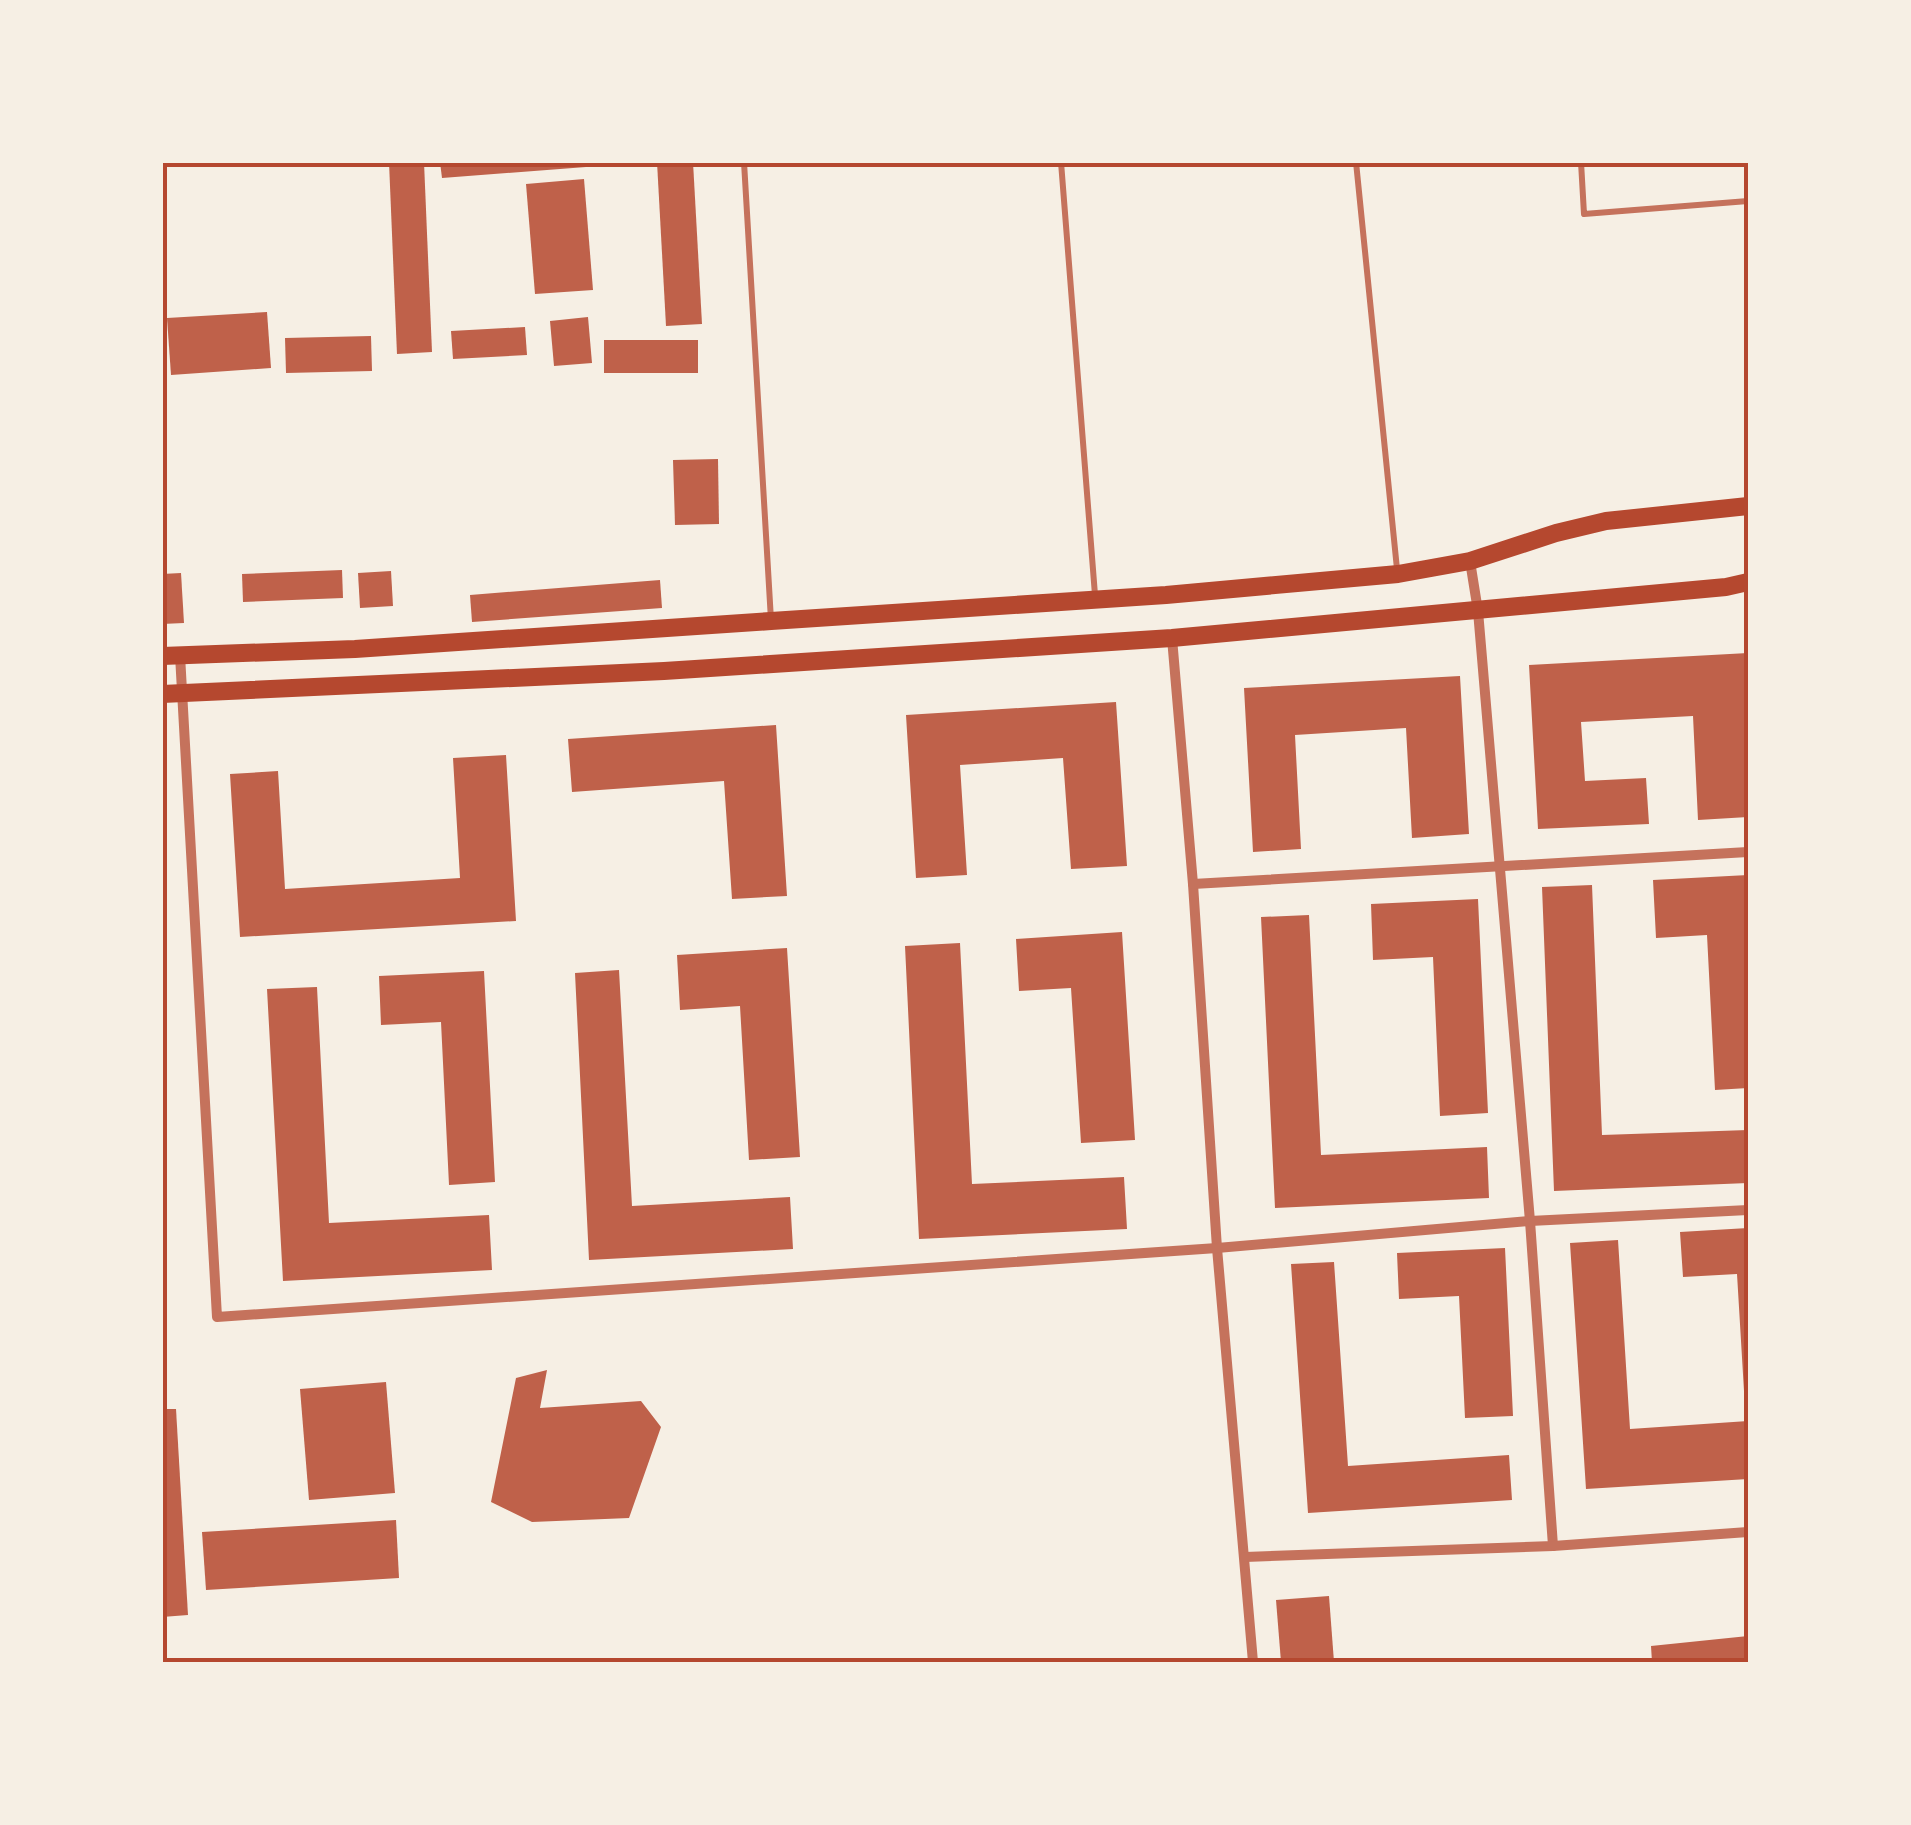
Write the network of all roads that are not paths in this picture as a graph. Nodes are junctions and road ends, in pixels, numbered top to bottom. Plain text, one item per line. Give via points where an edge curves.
1 (744, 162) edge
2 (1061, 162) edge
3 (1356, 162) edge
4 (1581, 162) edge
5 (1748, 201) edge
6 (1748, 506) edge
7 (1470, 561) junction
8 (1398, 574) junction
9 (1748, 582) edge
10 (1095, 599) junction
11 (1478, 610) junction
12 (772, 622) junction
13 (1172, 638) junction
14 (171, 656) edge
15 (172, 694) edge
16 (1748, 852) edge
17 (1500, 867) junction
18 (1193, 884) junction
19 (1748, 1210) edge
20 (1530, 1221) junction
21 (1217, 1248) junction
22 (1748, 1532) edge
23 (1553, 1546) junction
24 (1245, 1557) junction
25 (1253, 1662) edge

1 - 12 lane
2 - 10 lane
3 - 8 lane
4 - 5 lane via 1584,214
6 - 7 main road via 1606,522
7 - 8 main road
7 - 11 street
8 - 10 main road
9 - 11 main road
10 - 12 main road
11 - 13 main road
11 - 17 street
12 - 14 main road
13 - 15 main road via 664,672
13 - 18 street
14 - 15 street
15 - 21 street via 217,1318
16 - 17 street
17 - 18 street
17 - 20 street
18 - 21 street
19 - 20 street
20 - 21 street
20 - 23 street
21 - 24 street
22 - 23 street
23 - 24 street
24 - 25 street

